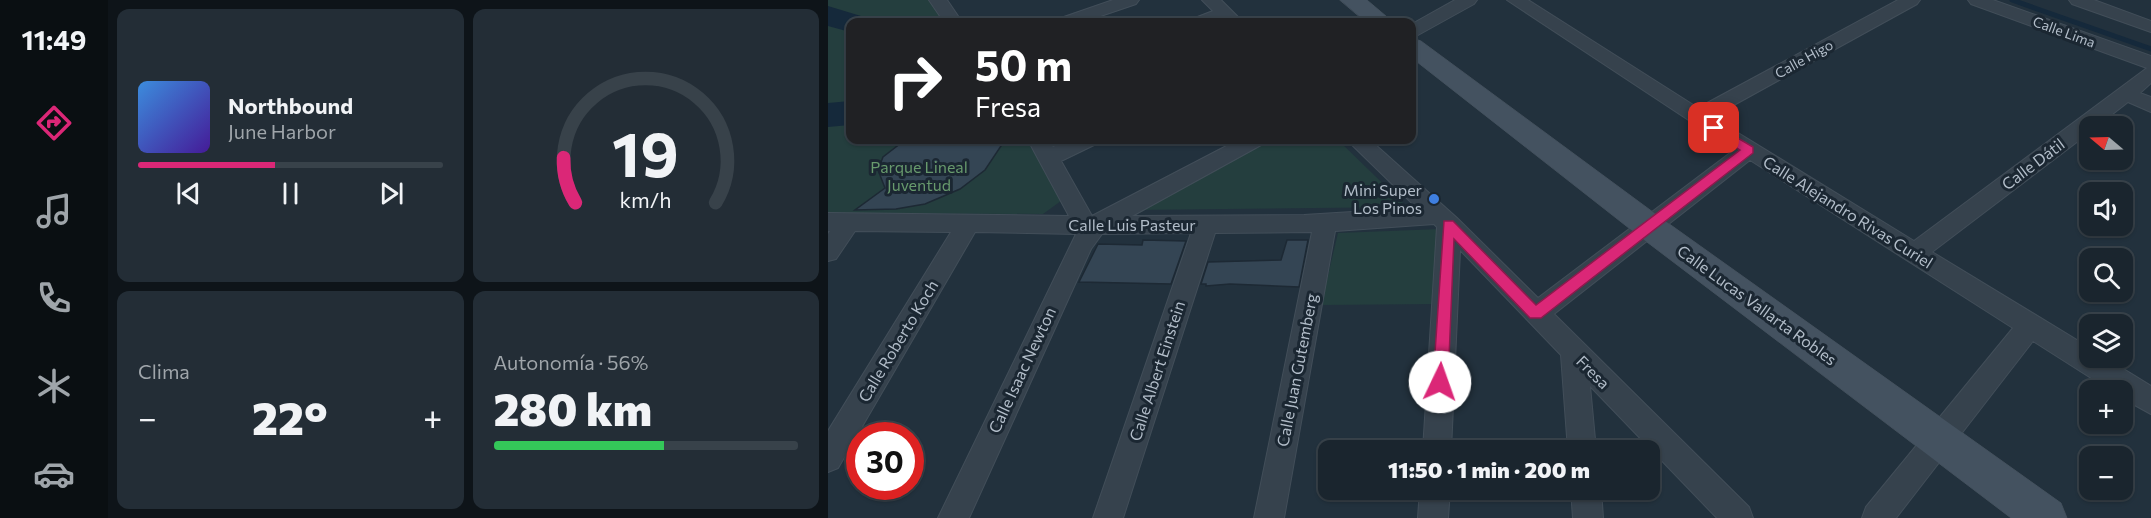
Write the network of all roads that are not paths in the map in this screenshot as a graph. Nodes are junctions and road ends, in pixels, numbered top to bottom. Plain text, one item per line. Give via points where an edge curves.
1 (938, 0) edge
2 (1130, 0) edge
3 (1210, 0) edge
4 (1352, 0) edge
5 (1468, 0) edge
6 (1516, 0) edge
7 (1911, 0) edge
8 (1977, 0) edge
9 (2078, 0) edge
10 (950, 18) edge
11 (1078, 18) edge
12 (1229, 18) edge
13 (1376, 18) edge
14 (2151, 27) edge
15 (1416, 29) edge
16 (1416, 49) edge
17 (2151, 63) edge
18 (2151, 73) edge
19 (2126, 94) junction
20 (2151, 105) edge
21 (1697, 117) junction
22 (1067, 144) edge
23 (1246, 144) edge
24 (1361, 144) edge
25 (1043, 149) edge
26 (1748, 150) junction
27 (1442, 220) junction
28 (839, 222) edge
29 (1324, 223) junction
30 (968, 224) junction
31 (1206, 224) junction
32 (1091, 225) junction
33 (1650, 227) junction
34 (828, 252) edge
35 (1914, 253) junction
36 (1535, 314) junction
37 (2030, 326) junction
38 (1574, 353) junction
39 (2151, 401) edge
40 (1437, 440) edge
41 (1581, 440) edge
42 (1940, 440) junction
43 (828, 458) edge
44 (1434, 500) edge
45 (1587, 500) edge
46 (954, 518) edge
47 (1108, 518) edge
48 (1269, 518) edge
49 (1433, 518) edge
50 (1588, 518) edge
51 (1738, 518) edge
52 (1877, 518) edge
53 (2046, 518) edge

1 - 10 street
2 - 11 street
3 - 12 street
4 - 13 street
5 - 15 street
6 - 21 street, Calle Alejandro Rivas Curiel
7 - 21 street, Calle Higo
8 - 17 street, Calle Lima
9 - 14 street
16 - 33 street, Calle Lucas Vallarta Robles
18 - 19 street, Calle Dátil
19 - 20 street
19 - 35 street, Calle Dátil
21 - 26 street, Calle Alejandro Rivas Curiel
22 - 25 street
23 - 32 street
24 - 27 street, Fresa
25 - 32 street
26 - 33 street
26 - 35 street, Calle Alejandro Rivas Curiel
27 - 29 street, Calle Luis Pasteur
27 - 36 street, Fresa
27 - 40 street
28 - 30 street, Calle Luis Pasteur
28 - 34 street
29 - 31 street, Calle Luis Pasteur
29 - 48 street, Calle Juan Gutemberg
30 - 32 street, Calle Luis Pasteur
30 - 43 street, Calle Roberto Koch
31 - 32 street, Calle Luis Pasteur
31 - 47 street, Calle Albert Einstein
32 - 46 street, Calle Isaac Newton
33 - 36 street
33 - 42 street, Calle Lucas Vallarta Robles
35 - 37 street, Calle Alejandro Rivas Curiel
36 - 38 street, Fresa
37 - 39 street, Calle Alejandro Rivas Curiel
37 - 42 street
38 - 41 street
38 - 51 street, Fresa
42 - 52 street
42 - 53 street, Calle Lucas Vallarta Robles
44 - 49 street
45 - 50 street

